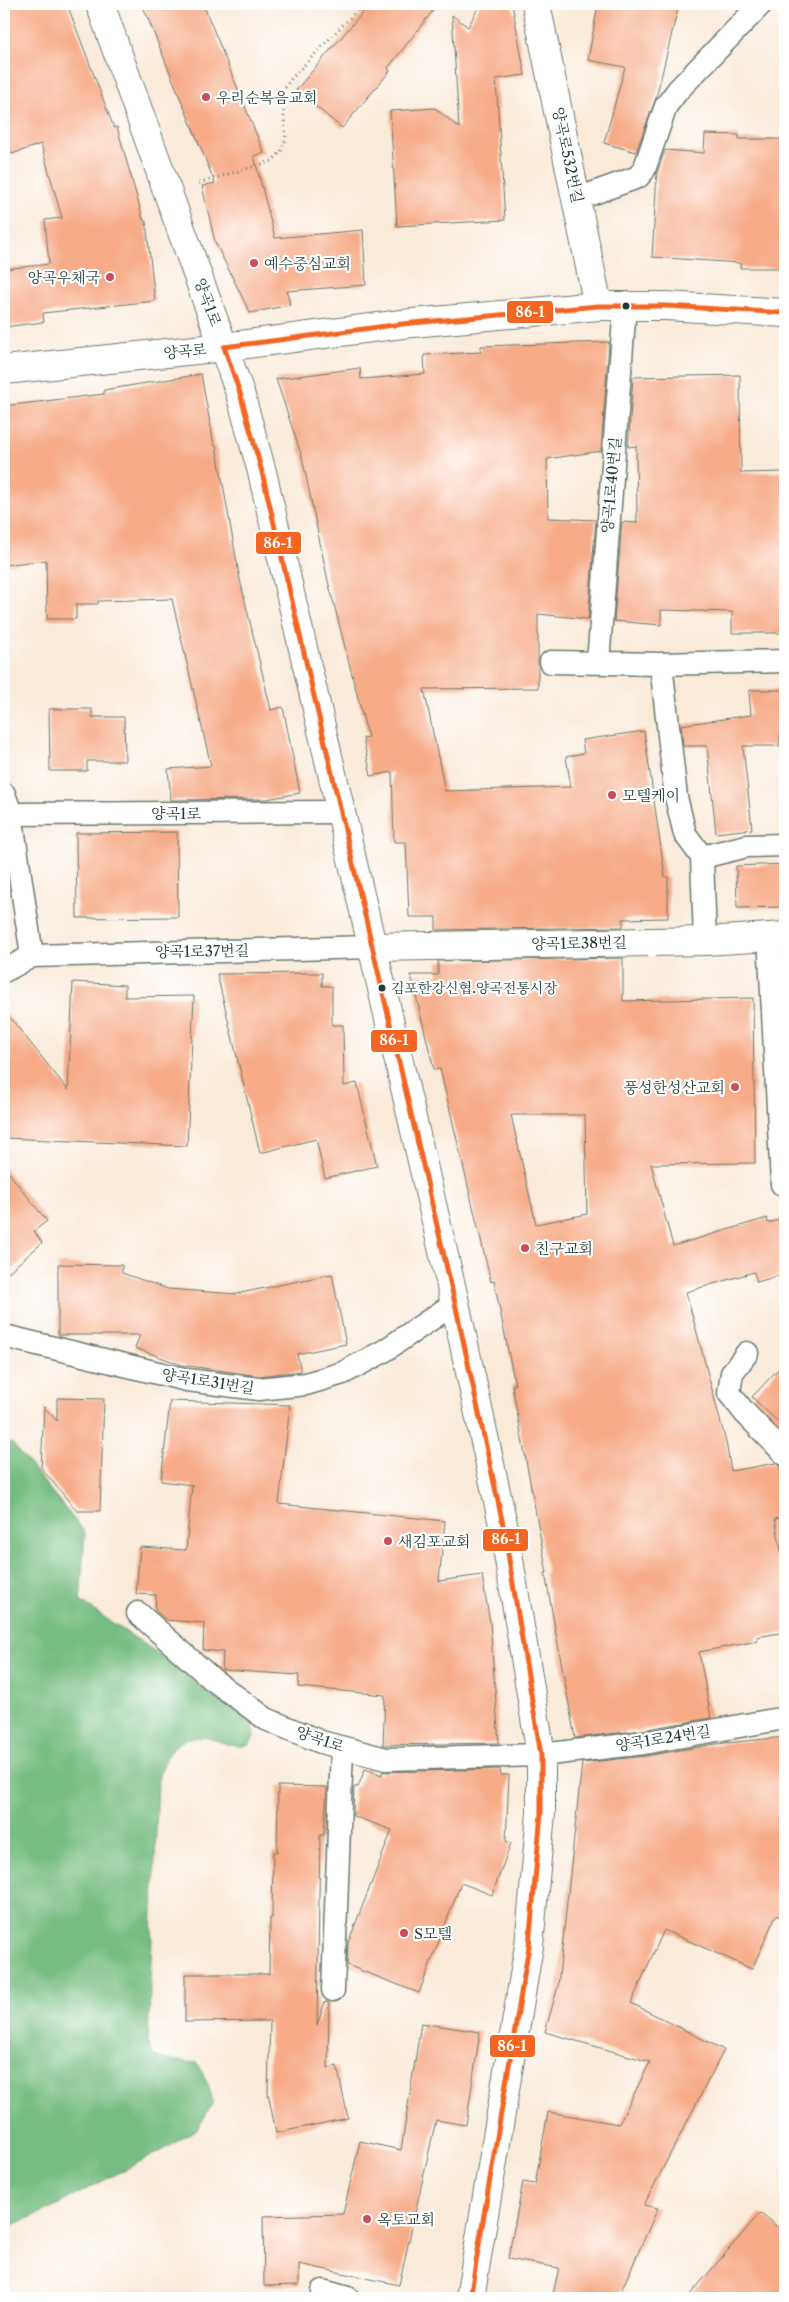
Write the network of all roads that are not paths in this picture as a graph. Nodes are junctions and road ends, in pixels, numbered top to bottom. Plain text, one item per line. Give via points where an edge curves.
1 (100, 4) edge
2 (536, 4) edge
3 (761, 4) edge
4 (578, 199) junction
5 (598, 306) junction
6 (625, 306) junction
7 (785, 313) edge
8 (224, 347) junction
9 (4, 370) edge
10 (785, 661) edge
11 (551, 662) dead end
12 (598, 663) junction
13 (661, 664) junction
14 (7, 804) edge
15 (340, 812) junction
16 (785, 845) edge
17 (702, 857) junction
18 (777, 936) edge
19 (705, 941) junction
20 (372, 947) junction
21 (32, 956) junction
22 (4, 971) edge
23 (779, 1040) edge
24 (782, 1184) dead end
25 (455, 1303) junction
26 (4, 1336) edge
27 (747, 1353) dead end
28 (785, 1454) edge
29 (138, 1613) dead end
30 (785, 1718) edge
31 (342, 1748) junction
32 (541, 1755) junction
33 (333, 1990) dead end
34 (323, 2291) dead end
35 (348, 2298) edge
36 (470, 2298) edge

1 - 8 street, 양곡1로
2 - 4 street, 양곡로532번길
3 - 4 lane via 666,106 644,170 638,177
4 - 5 street, 양곡로532번길
5 - 6 street, 양곡로
5 - 8 street, 양곡로 via 402,324
6 - 7 street, 양곡로
6 - 12 lane, 양곡1로40번길
8 - 9 street, 양곡로
8 - 15 street, 양곡1로 via 262,472
10 - 13 lane
11 - 12 lane
12 - 13 lane
13 - 17 lane via 676,797 685,834
14 - 15 lane, 양곡1로
14 - 21 lane
15 - 20 street, 양곡1로
16 - 17 lane via 747,846
17 - 19 lane
18 - 19 street, 양곡1로38번길
18 - 23 lane
19 - 20 street, 양곡1로38번길
20 - 21 lane, 양곡1로37번길
20 - 25 street, 양곡1로
21 - 22 lane, 양곡1로37번길
23 - 24 lane
25 - 26 lane, 양곡1로31번길 via 384,1351 343,1373 306,1384 259,1389 187,1380
25 - 32 street, 양곡1로 via 504,1529
27 - 28 lane via 732,1373 729,1392
29 - 31 lane, 양곡1로 via 212,1679 266,1719
30 - 32 lane, 양곡1로24번길 via 644,1743
31 - 32 lane, 양곡1로 via 386,1759
31 - 33 lane
32 - 36 street, 양곡1로 via 541,1813 529,1946
34 - 35 lane

